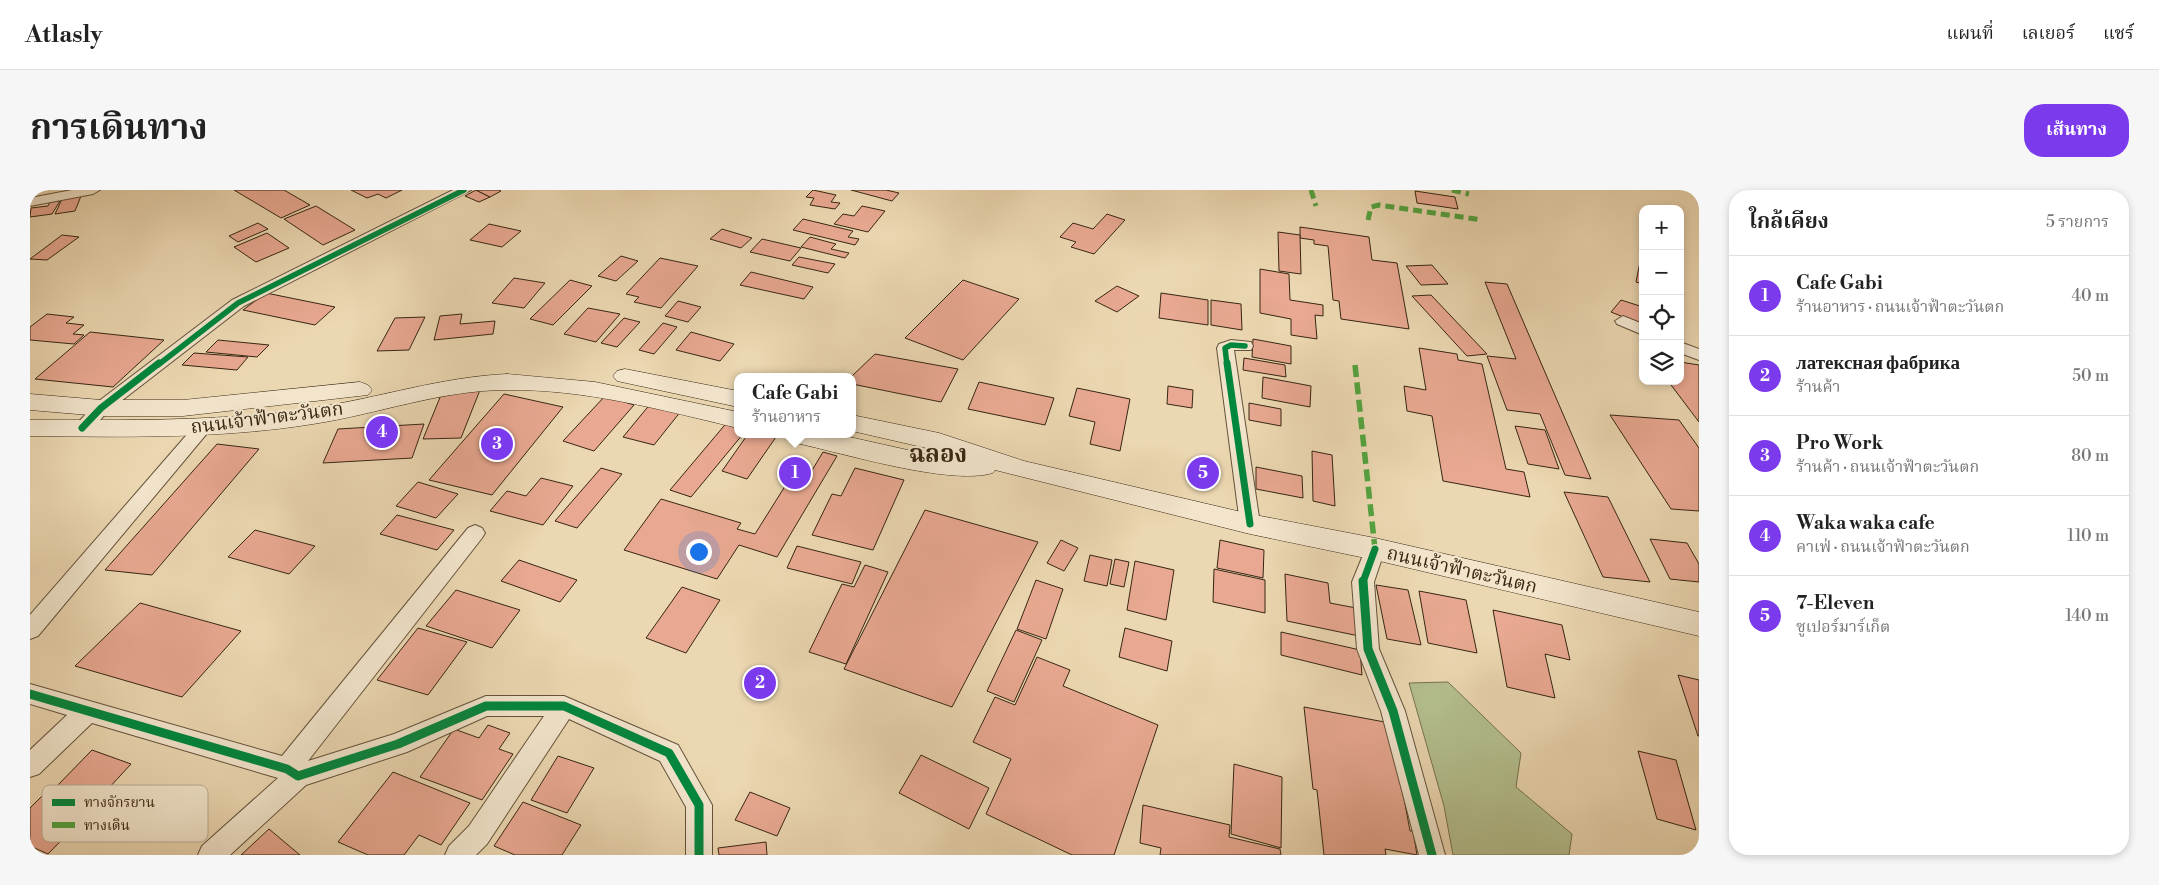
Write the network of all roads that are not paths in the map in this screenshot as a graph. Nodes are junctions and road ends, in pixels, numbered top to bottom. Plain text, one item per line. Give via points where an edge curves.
1 (93, 190) edge
2 (464, 190) edge
3 (30, 202) edge
4 (1623, 321) dead end
5 (1639, 328) edge
6 (1245, 346) dead end
7 (1684, 349) edge
8 (1699, 355) edge
9 (30, 402) edge
10 (101, 408) junction
11 (732, 408) edge
12 (856, 424) edge
13 (203, 427) junction
14 (30, 428) edge
15 (82, 428) junction
16 (814, 438) edge
17 (1020, 469) junction
18 (1250, 524) junction
19 (475, 533) dead end
20 (1376, 550) junction
21 (1699, 624) edge
22 (30, 630) edge
23 (30, 694) edge
24 (564, 706) junction
25 (88, 711) junction
26 (30, 766) edge
27 (292, 772) junction
28 (210, 855) edge
29 (458, 855) edge
30 (699, 855) edge
31 (1432, 855) edge

1 - 3 street
2 - 10 street via 238,303
4 - 5 street
6 - 18 street via 1225,348
7 - 8 street
9 - 10 main road, ถนนเจ้าฟ้าตะวันตก
10 - 11 main road, ถนนเจ้าฟ้าตะวันตก via 183,408 340,393 464,368 527,365 591,369
10 - 15 street
11 - 13 main road, ถนนเจ้าฟ้าตะวันตก via 601,388 506,382 453,386 314,416
12 - 17 main road, ถนนเจ้าฟ้าตะวันตก via 939,442
13 - 15 main road, ถนนเจ้าฟ้าตะวันตก
13 - 22 street
14 - 15 main road, ถนนเจ้าฟ้าตะวันตก
16 - 17 main road, ถนนเจ้าฟ้าตะวันตก via 930,464
17 - 18 main road, ถนนเจ้าฟ้าตะวันตก
18 - 20 main road, ถนนเจ้าฟ้าตะวันตก
19 - 27 street
20 - 21 main road, ถนนเจ้าฟ้าตะวันตก
20 - 31 street via 1364,582 1368,649 1393,712
23 - 25 street
24 - 27 street via 486,706 398,744
24 - 29 street via 478,835
24 - 30 street via 669,753 698,805
25 - 26 street
25 - 27 street
27 - 28 street

